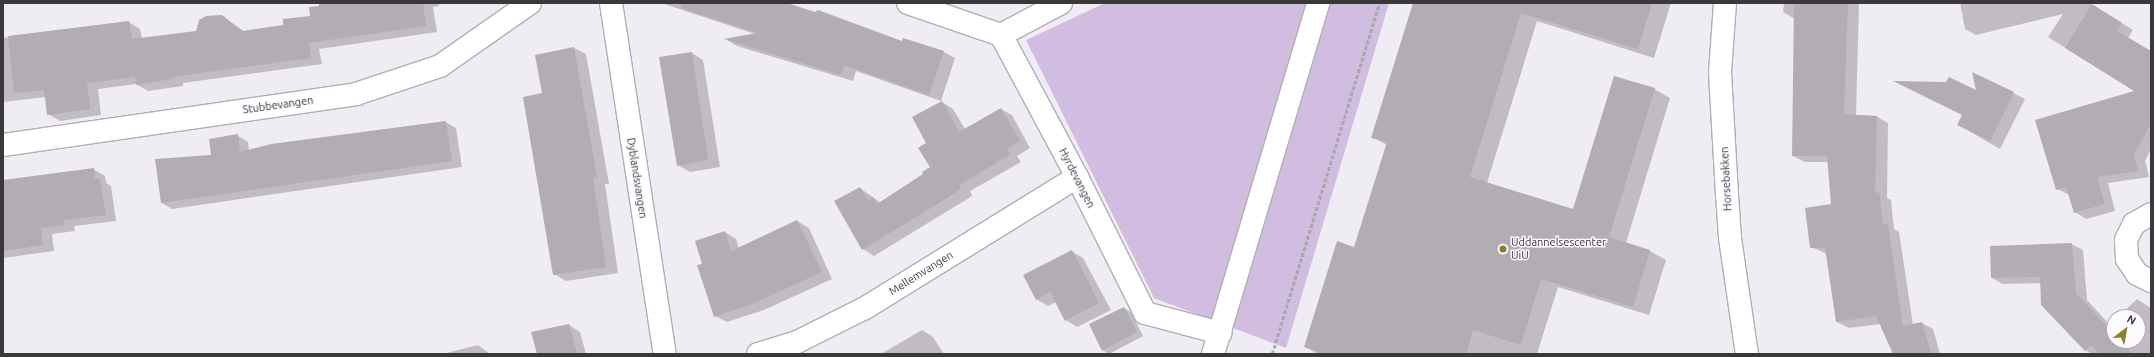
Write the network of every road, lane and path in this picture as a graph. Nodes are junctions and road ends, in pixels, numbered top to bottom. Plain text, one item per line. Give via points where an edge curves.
1 (530, 3) edge
2 (611, 3) edge
3 (908, 3) edge
4 (1061, 3) edge
5 (1318, 3) edge
6 (1378, 3) edge
7 (1725, 3) edge
8 (1001, 35) junction
9 (3, 145) edge
10 (1077, 177) junction
11 (2151, 214) edge
12 (2151, 281) edge
13 (1220, 333) junction
14 (665, 354) edge
15 (758, 354) edge
16 (1213, 354) edge
17 (1272, 354) edge
18 (1747, 354) edge

1 - 9 street, Stubbevangen via 440,66 356,94
2 - 14 street, Dyblandsvangen
3 - 8 street
4 - 8 street
5 - 13 street
6 - 17 path
7 - 18 street, Horsebakken via 1720,72 1727,196 1730,238
8 - 10 street, Hyrdevangen
10 - 13 street, Hyrdevangen via 1145,313
10 - 15 street, Mellemvangen via 865,308 796,342
11 - 12 street via 2134,224 2126,240 2127,258 2137,274
13 - 16 street

